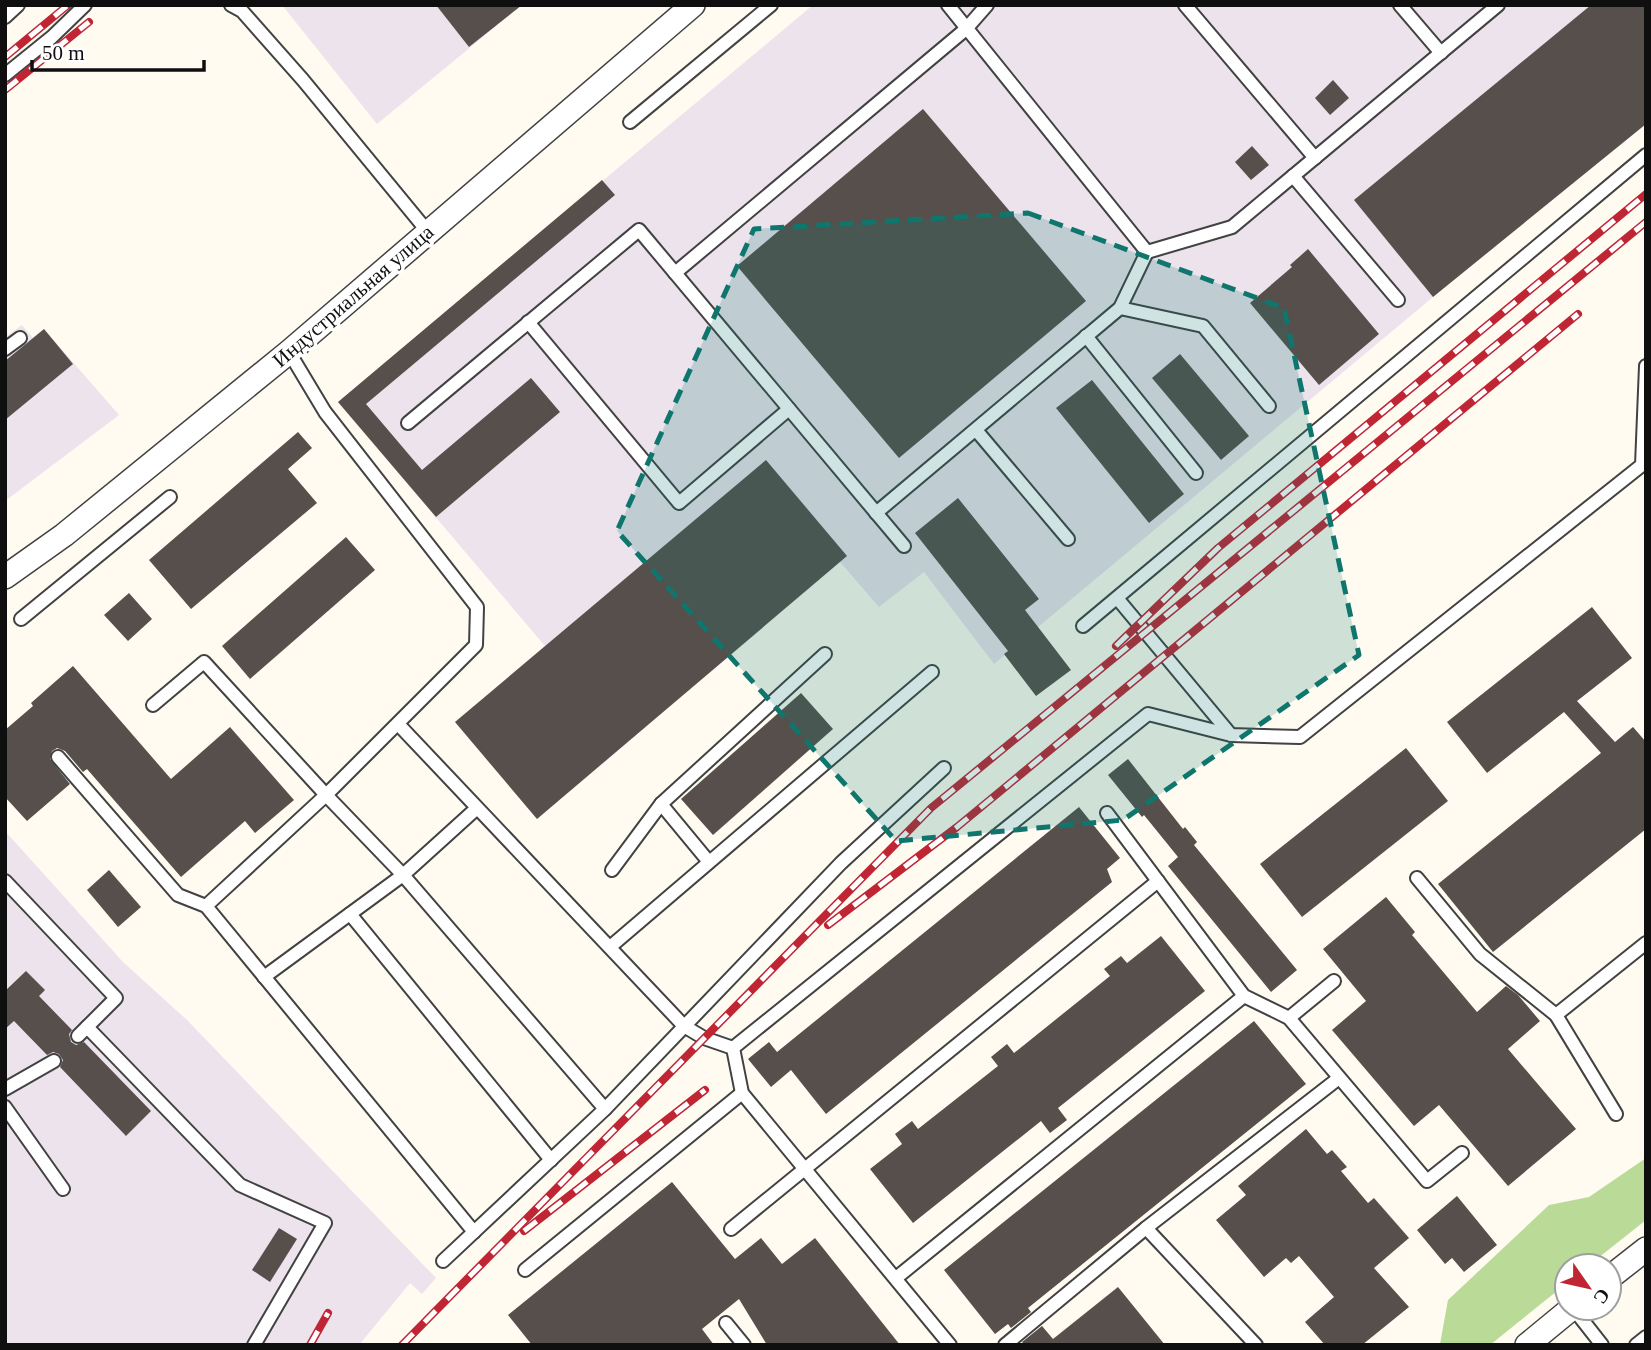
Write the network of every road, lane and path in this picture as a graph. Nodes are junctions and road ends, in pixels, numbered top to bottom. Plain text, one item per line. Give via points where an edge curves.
1 (19, 5) edge
2 (85, 5) edge
3 (231, 5) edge
4 (693, 5) edge
5 (771, 5) edge
6 (948, 5) edge
7 (987, 5) edge
8 (1185, 5) edge
9 (1400, 5) edge
10 (1498, 5) edge
11 (5, 17) edge
12 (966, 29) junction
13 (1441, 53) junction
14 (5, 75) edge
15 (630, 122) dead end
16 (1646, 155) edge
17 (1315, 158) junction
18 (1293, 176) junction
19 (428, 232) junction
20 (1147, 252) junction
21 (675, 272) junction
22 (1398, 300) dead end
23 (1120, 308) junction
24 (528, 323) junction
25 (1086, 336) junction
26 (20, 338) dead end
27 (5, 349) edge
28 (289, 352) junction
29 (1646, 366) edge
30 (1269, 406) dead end
31 (789, 409) junction
32 (408, 423) dead end
33 (976, 430) junction
34 (1196, 473) dead end
35 (170, 497) dead end
36 (876, 513) junction
37 (1068, 539) dead end
38 (904, 547) dead end
39 (5, 577) edge
40 (1117, 598) junction
41 (21, 620) dead end
42 (1083, 626) dead end
43 (825, 654) dead end
44 (932, 672) dead end
45 (153, 705) dead end
46 (398, 724) junction
47 (1231, 735) junction
48 (58, 757) dead end
49 (944, 768) dead end
50 (327, 796) junction
51 (661, 804) junction
52 (477, 808) junction
53 (1107, 813) dead end
54 (709, 862) junction
55 (611, 870) dead end
56 (403, 874) junction
57 (1417, 878) dead end
58 (5, 881) edge
59 (1158, 881) junction
60 (206, 906) junction
61 (349, 914) junction
62 (1646, 943) edge
63 (610, 947) junction
64 (264, 977) junction
65 (1334, 981) dead end
66 (1244, 996) junction
67 (1556, 1015) junction
68 (1289, 1018) junction
69 (684, 1026) junction
70 (733, 1048) junction
71 (54, 1061) dead end
72 (1339, 1078) junction
73 (5, 1089) edge
74 (743, 1093) junction
75 (5, 1107) edge
76 (605, 1109) junction
77 (1616, 1114) dead end
78 (1462, 1153) dead end
79 (551, 1160) junction
80 (806, 1170) junction
81 (63, 1189) dead end
82 (1146, 1228) junction
83 (731, 1230) dead end
84 (474, 1232) junction
85 (1646, 1249) edge
86 (443, 1261) dead end
87 (1623, 1267) edge
88 (525, 1270) dead end
89 (896, 1278) junction
90 (1556, 1322) edge
91 (1584, 1322) edge
92 (726, 1323) dead end
93 (1646, 1337) edge
94 (254, 1345) edge
95 (744, 1345) edge
96 (950, 1345) edge
97 (1005, 1345) edge
98 (1256, 1345) edge
99 (1527, 1345) edge
100 (1602, 1345) edge
101 (1636, 1345) edge

1 - 11 lane
2 - 14 lane
3 - 19 lane via 242,11 303,80
4 - 19 street, Индустриальная улица
5 - 15 lane
6 - 12 lane
7 - 12 lane
8 - 17 lane
9 - 13 lane
10 - 13 lane
12 - 20 lane
12 - 21 lane
13 - 17 lane
16 - 40 lane
17 - 18 lane
18 - 20 lane via 1232,227
18 - 22 lane
19 - 28 street, Индустриальная улица
20 - 23 lane
21 - 24 lane via 639,230
21 - 31 lane
23 - 25 lane
23 - 30 lane via 1203,326
24 - 31 lane via 679,503
24 - 32 lane
25 - 33 lane
25 - 34 lane
26 - 27 lane
28 - 39 street, Индустриальная улица via 64,535
28 - 46 lane via 325,412 477,607 477,645
29 - 47 lane via 1642,465 1300,737
31 - 36 lane
33 - 36 lane
33 - 37 lane
35 - 41 lane
36 - 38 lane
40 - 42 lane
40 - 47 lane
43 - 51 lane
44 - 54 lane
45 - 50 lane via 204,662
46 - 50 lane
46 - 52 lane
47 - 70 lane via 1148,714
48 - 60 lane via 178,895
49 - 69 lane via 841,863
50 - 56 lane
50 - 60 lane
51 - 54 lane
51 - 55 lane
52 - 56 lane
52 - 63 lane
53 - 59 lane
54 - 63 lane
56 - 61 lane
56 - 76 lane
57 - 67 lane via 1480,954
58 - 94 lane via 116,998 83,1032 240,1185 325,1223
59 - 66 lane
59 - 80 lane
60 - 64 lane
61 - 64 lane
61 - 79 lane
62 - 67 lane
63 - 69 lane
64 - 84 lane
65 - 68 lane
66 - 68 lane
66 - 89 lane
67 - 77 lane
68 - 72 lane
69 - 70 lane
69 - 76 lane
70 - 74 lane
71 - 73 lane
72 - 78 lane via 1427,1181
72 - 82 lane
74 - 80 lane
74 - 88 lane
75 - 81 lane
76 - 79 lane
79 - 84 lane
80 - 83 lane
80 - 89 lane
82 - 97 lane
82 - 98 lane
84 - 86 lane
85 - 87 street
89 - 96 lane
90 - 99 street
91 - 100 lane
92 - 95 lane
93 - 101 lane

